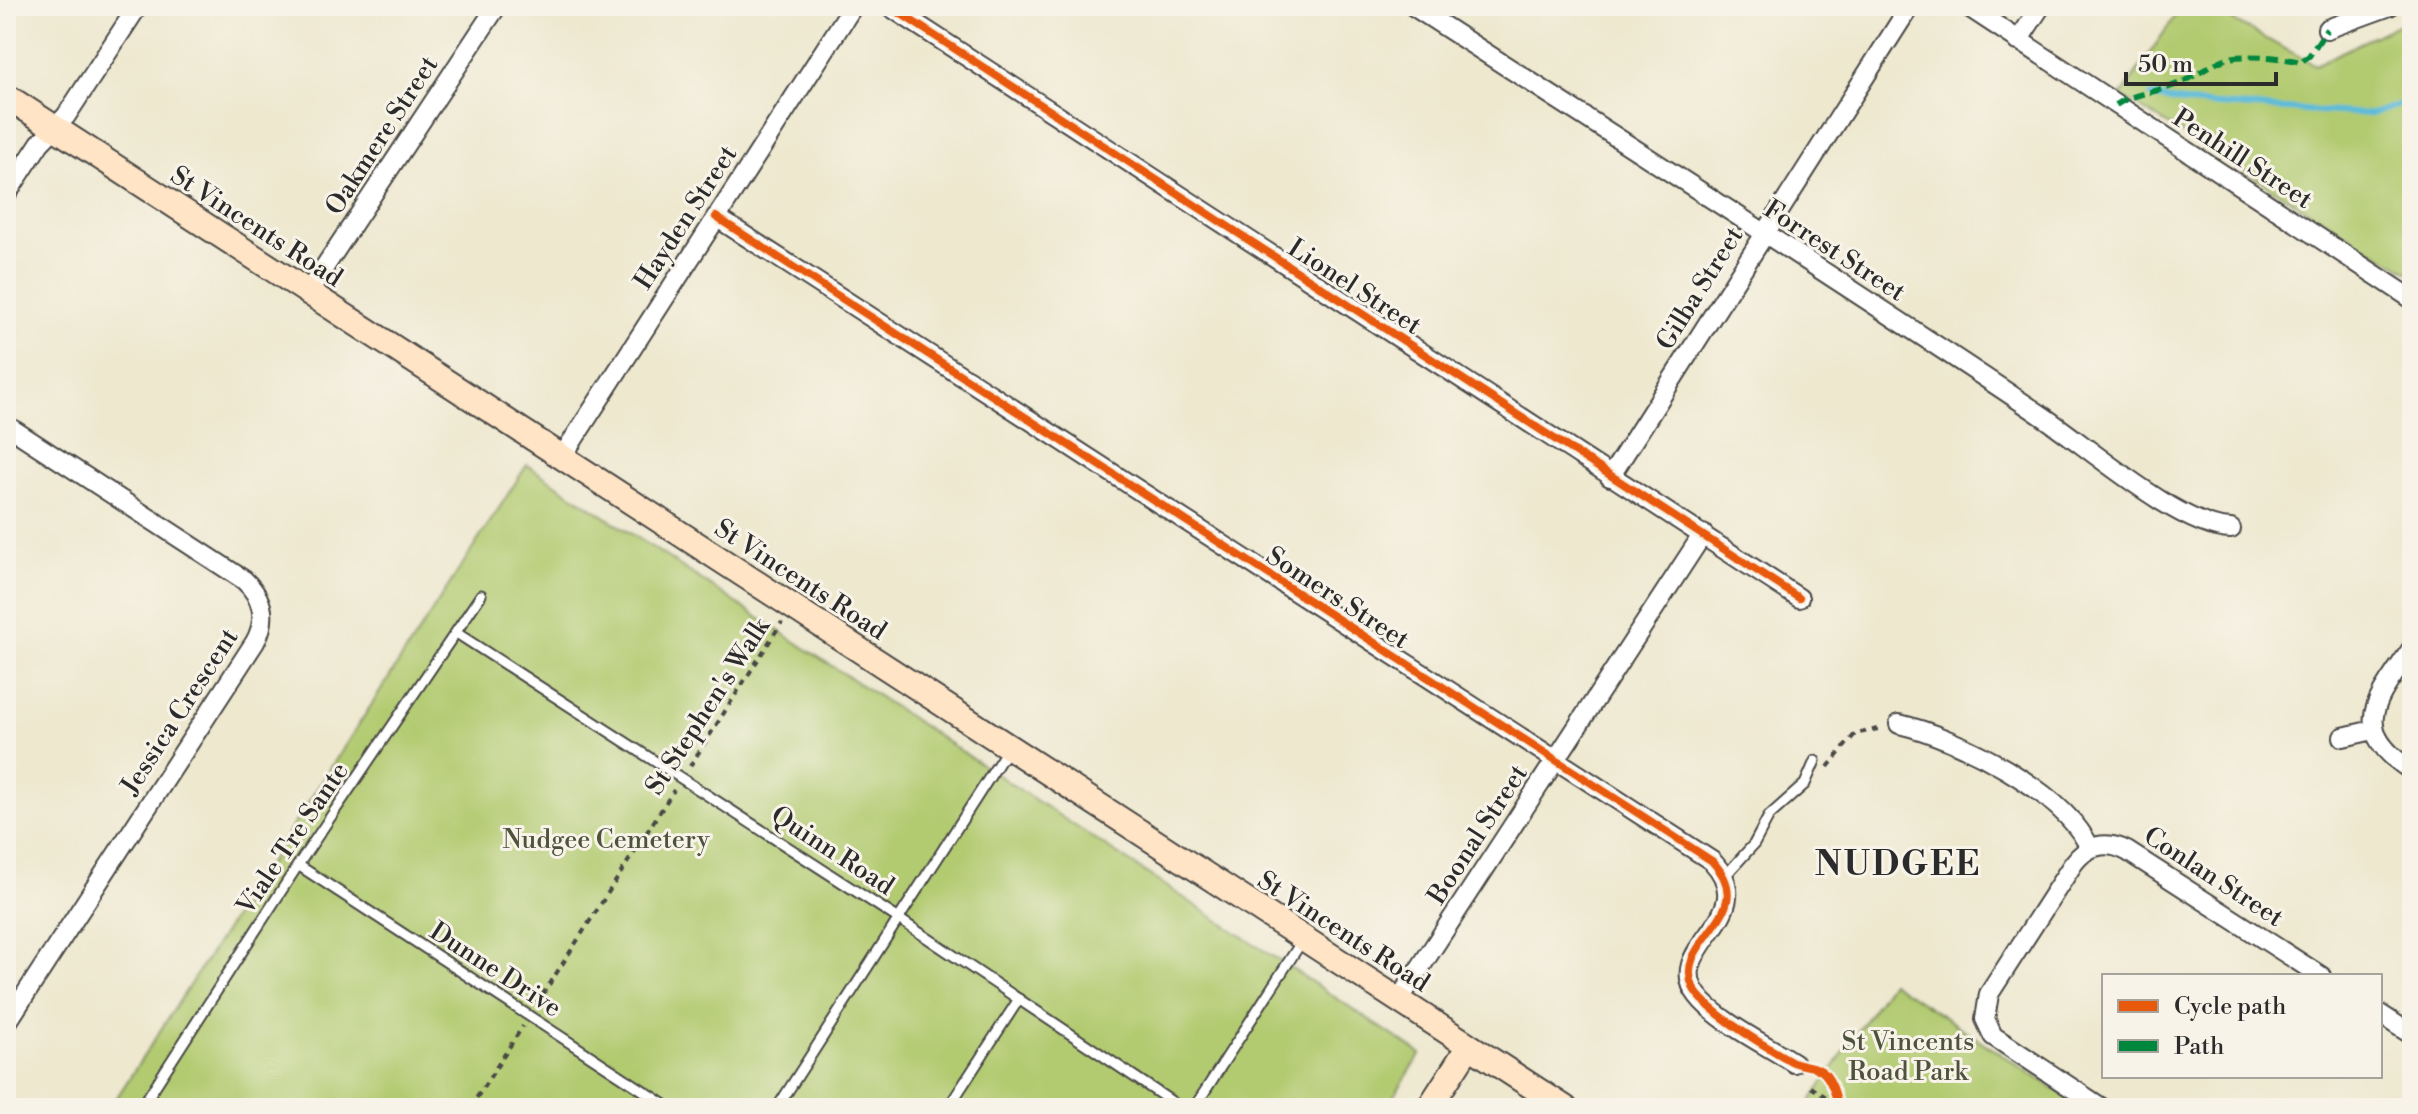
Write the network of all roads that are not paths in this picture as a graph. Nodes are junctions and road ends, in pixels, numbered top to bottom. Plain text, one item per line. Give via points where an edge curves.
1 (138, 6) edge
2 (497, 6) edge
3 (853, 6) edge
4 (889, 6) edge
5 (1413, 6) edge
6 (1910, 6) edge
7 (1967, 6) edge
8 (2041, 6) edge
9 (2390, 6) edge
10 (2327, 29) dead end
11 (2018, 41) junction
12 (6, 96) edge
13 (55, 128) junction
14 (6, 195) edge
15 (716, 217) junction
16 (1764, 234) junction
17 (308, 292) junction
18 (2412, 299) edge
19 (6, 425) edge
20 (562, 457) junction
21 (1610, 477) junction
22 (2231, 529) dead end
23 (1703, 534) junction
24 (481, 595) dead end
25 (1799, 598) dead end
26 (458, 634) junction
27 (2412, 648) edge
28 (1899, 724) road end
29 (2373, 730) junction
30 (2343, 737) dead end
31 (1009, 747) junction
32 (1815, 761) dead end
33 (1555, 762) junction
34 (2412, 771) edge
35 (2090, 848) junction
36 (298, 865) junction
37 (1726, 875) junction
38 (899, 919) junction
39 (1304, 938) junction
40 (2318, 974) edge
41 (1019, 999) junction
42 (1399, 1000) junction
43 (2382, 1015) edge
44 (6, 1024) edge
45 (2412, 1035) edge
46 (1469, 1046) junction
47 (1794, 1063) dead end
48 (141, 1108) edge
49 (670, 1108) edge
50 (777, 1108) edge
51 (948, 1108) edge
52 (1181, 1108) edge
53 (1194, 1108) edge
54 (1429, 1108) edge
55 (1565, 1108) edge
56 (2102, 1108) edge

1 - 13 street
2 - 17 street, Oakmere Street
3 - 15 street, Hayden Street
4 - 21 street, Lionel Street
5 - 16 street, Forrest Street
6 - 16 street, Gilba Street
7 - 11 street, Penhill Street
8 - 11 street
9 - 10 street
11 - 18 street, Penhill Street
12 - 13 main road, St Vincents Road
13 - 14 street
13 - 17 main road, St Vincents Road
15 - 20 street, Hayden Street
15 - 33 street, Somers Street
16 - 21 street, Gilba Street
16 - 22 street, Forrest Street via 2186,516 2216,529
17 - 20 main road, St Vincents Road
19 - 44 street, Jessica Crescent via 244,580 258,596 263,616 255,642
20 - 31 main road, St Vincents Road
21 - 23 street, Lionel Street
23 - 25 street, Lionel Street
23 - 33 street, Boonal Street
24 - 26 lane, Viale Tre Sante
26 - 36 lane, Viale Tre Sante
26 - 38 lane, Quinn Road
27 - 29 street via 2374,705
28 - 35 street via 1974,751 2065,812
29 - 30 street
29 - 34 street via 2382,749
31 - 38 lane
31 - 39 main road, St Vincents Road
32 - 37 lane via 1805,784 1769,816 1754,844
33 - 37 street, Somers Street
33 - 42 street, Boonal Street
35 - 40 street, Conlan Street via 2109,844 2127,851
35 - 56 street via 2073,864 1989,994 1984,1010 1988,1029 2000,1042
36 - 48 lane, Viale Tre Sante
36 - 49 lane, Dunne Drive
37 - 47 street via 1727,903 1692,963 1691,983 1707,1005
38 - 41 lane, Quinn Road
38 - 50 lane
39 - 42 main road, St Vincents Road
39 - 53 lane
41 - 51 lane
41 - 52 lane, Quinn Road
42 - 46 main road, St Vincents Road
43 - 45 street
46 - 54 main road
46 - 55 main road, St Vincents Road

